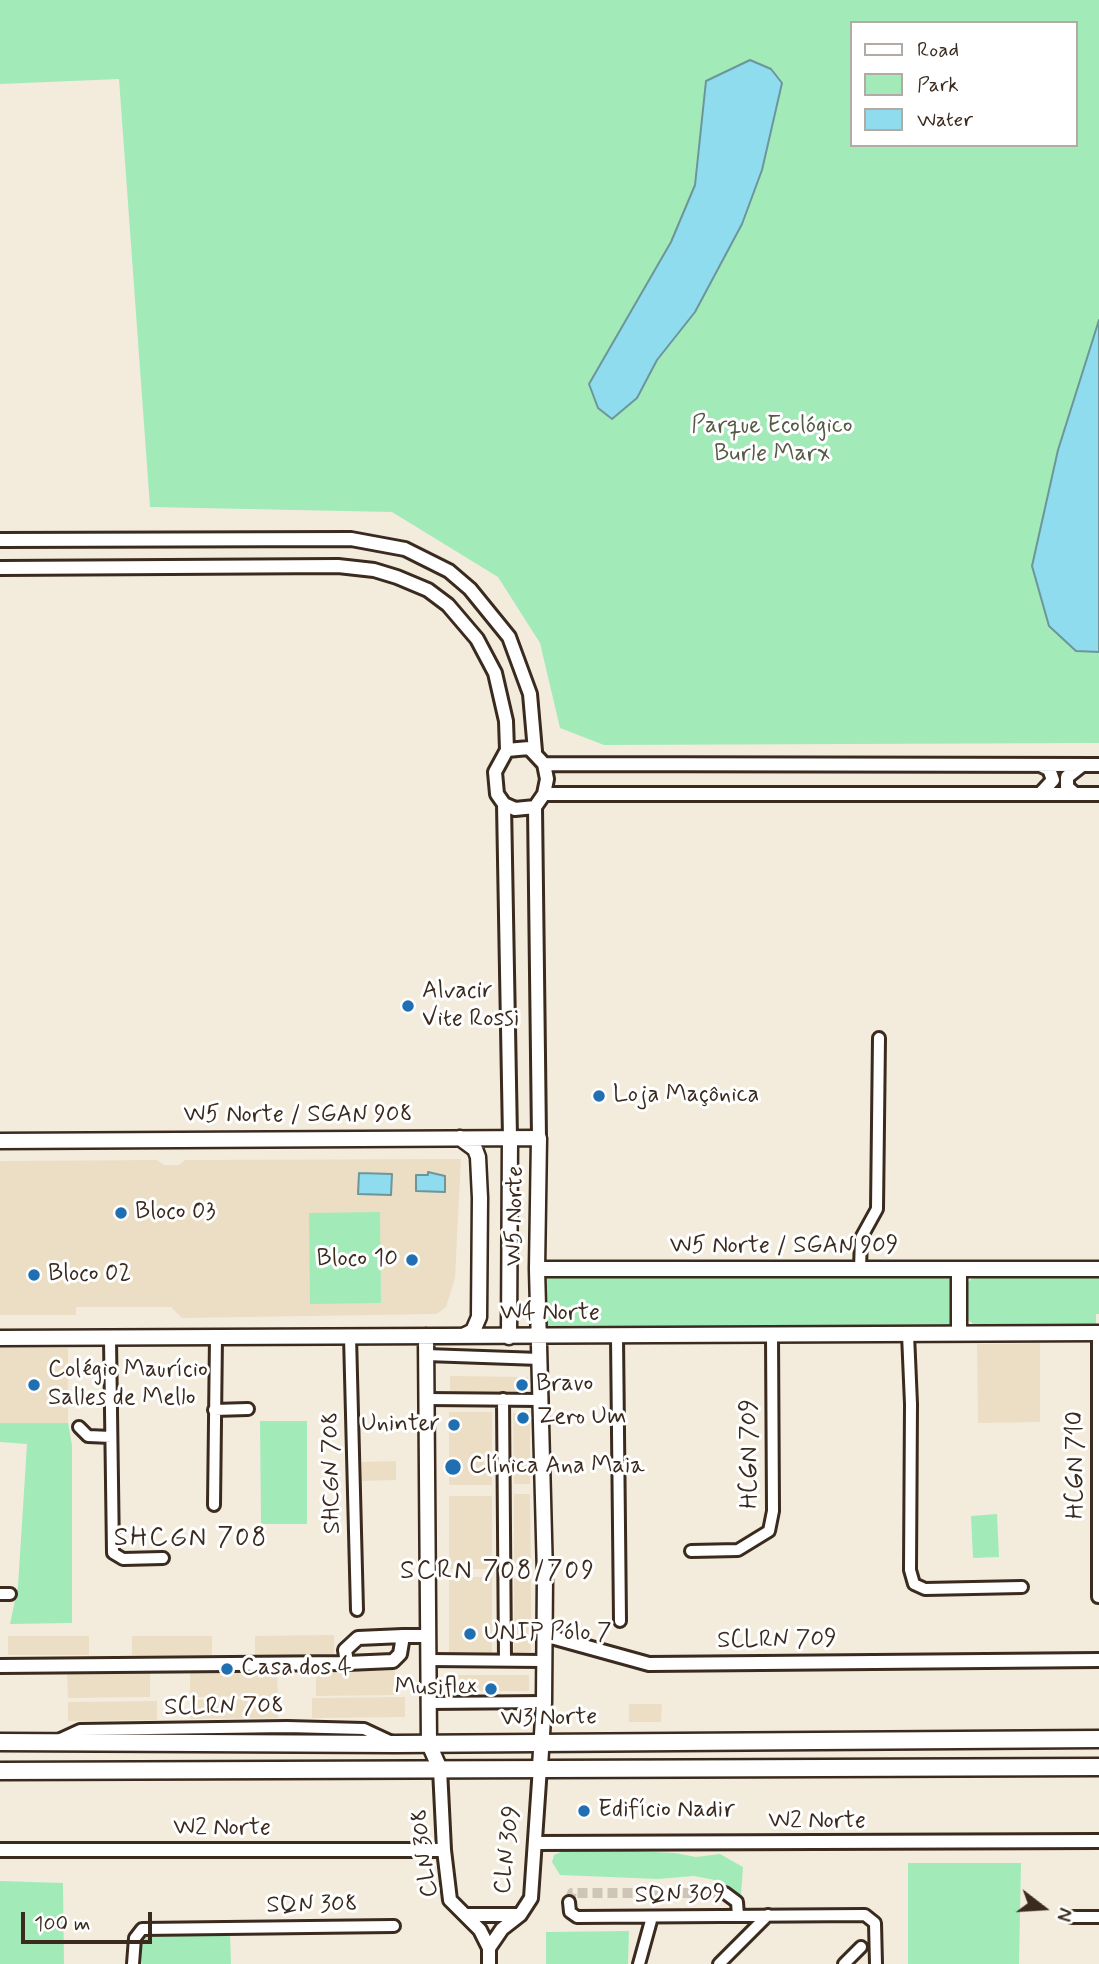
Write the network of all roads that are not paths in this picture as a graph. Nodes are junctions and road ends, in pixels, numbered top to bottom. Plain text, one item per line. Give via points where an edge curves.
1 (0, 541) edge
2 (0, 568) edge
3 (507, 750) junction
4 (535, 751) junction
5 (544, 764) junction
6 (1037, 765) junction
7 (1099, 765) edge
8 (1081, 766) junction
9 (544, 794) junction
10 (1040, 794) junction
11 (1075, 794) junction
12 (1099, 794) edge
13 (504, 804) junction
14 (535, 807) junction
15 (879, 1038) dead end
16 (459, 1138) junction
17 (510, 1138) junction
18 (539, 1138) junction
19 (0, 1141) edge
20 (537, 1269) junction
21 (860, 1269) junction
22 (1099, 1269) edge
23 (960, 1270) junction
24 (958, 1333) junction
25 (1099, 1333) edge
26 (908, 1334) junction
27 (772, 1335) junction
28 (350, 1336) junction
29 (426, 1336) junction
30 (462, 1336) junction
31 (216, 1337) junction
32 (509, 1337) junction
33 (540, 1337) junction
34 (617, 1337) junction
35 (0, 1338) edge
36 (110, 1339) junction
37 (426, 1355) junction
38 (540, 1359) junction
39 (426, 1399) junction
40 (503, 1399) junction
41 (542, 1400) junction
42 (248, 1409) dead end
43 (214, 1410) junction
44 (79, 1427) dead end
45 (111, 1437) junction
46 (214, 1505) dead end
47 (691, 1551) dead end
48 (163, 1558) dead end
49 (1022, 1587) dead end
50 (1098, 1597) edge
51 (357, 1609) dead end
52 (620, 1620) dead end
53 (544, 1635) junction
54 (403, 1636) junction
55 (428, 1636) junction
56 (428, 1660) junction
57 (505, 1660) junction
58 (1099, 1660) edge
59 (544, 1661) junction
60 (347, 1663) junction
61 (0, 1666) edge
62 (544, 1702) junction
63 (428, 1703) junction
64 (1099, 1740) edge
65 (607, 1741) junction
66 (639, 1741) junction
67 (0, 1742) edge
68 (327, 1743) junction
69 (541, 1743) junction
70 (52, 1744) junction
71 (364, 1744) junction
72 (396, 1744) junction
73 (429, 1744) junction
74 (540, 1767) junction
75 (632, 1767) junction
76 (1099, 1767) edge
77 (357, 1768) junction
78 (580, 1768) junction
79 (298, 1769) junction
80 (440, 1769) junction
81 (0, 1771) edge
82 (1099, 1841) edge
83 (536, 1843) junction
84 (0, 1850) edge
85 (444, 1850) junction
86 (725, 1893) dead end
87 (569, 1902) dead end
88 (465, 1915) junction
89 (520, 1915) junction
90 (768, 1915) junction
91 (738, 1916) junction
92 (652, 1917) junction
93 (1072, 1917) dead end
94 (1099, 1917) edge
95 (394, 1926) dead end
96 (861, 1947) dead end
97 (489, 1948) junction
98 (133, 1964) edge
99 (489, 1964) edge
100 (639, 1964) edge
101 (720, 1964) edge
102 (844, 1964) edge
103 (876, 1964) edge

1 - 4 street via 351,539 405,550 449,571 509,637 530,694
2 - 3 street via 338,566 397,577 428,590 448,605 477,639 502,696
3 - 4 street via 522,747
3 - 13 street via 495,779
4 - 5 street
5 - 6 street
5 - 9 street
6 - 8 street
6 - 10 street via 1049,769 1053,776 1051,785
7 - 8 street
8 - 11 street via 1067,777 1067,787
9 - 10 street
9 - 14 street
10 - 11 street
11 - 12 street
13 - 14 street via 515,809
13 - 17 street
14 - 18 street
15 - 21 street via 877,1209 861,1238
16 - 17 main road, W5 Norte / SGAN 908
16 - 19 main road, W5 Norte / SGAN 908
16 - 30 main road via 475,1149 478,1157 480,1198 480,1317 474,1331
17 - 18 main road, W5 Norte / SGAN 908
17 - 32 main road
18 - 20 main road, W5 Norte
20 - 21 main road, W5 Norte / SGAN 909
20 - 33 main road, W5 Norte
21 - 23 main road, W5 Norte / SGAN 909
22 - 23 main road, W5 Norte / SGAN 909
23 - 24 main road
24 - 25 main road, W4 Norte
24 - 26 main road, W4 Norte
25 - 50 street, HCGN 710
26 - 27 main road, W4 Norte
26 - 49 street via 910,1570 914,1584 925,1589
27 - 34 main road, W4 Norte
27 - 47 street, HCGN 709 via 769,1531 738,1550
28 - 29 main road, W4 Norte
28 - 31 main road, W4 Norte
28 - 51 street, SHCGN 708
29 - 30 main road, W4 Norte
29 - 37 main road
30 - 32 main road, W4 Norte
31 - 36 main road, W4 Norte
31 - 43 street
32 - 33 main road, W4 Norte
33 - 34 main road, W4 Norte
33 - 38 main road
34 - 52 street
35 - 36 main road, W4 Norte
36 - 45 street
37 - 38 street
37 - 39 main road
38 - 41 main road
39 - 40 street
39 - 55 main road
40 - 41 street
40 - 57 street
41 - 53 main road
42 - 43 street
43 - 46 street
44 - 45 street via 88,1436
45 - 48 street via 113,1553 123,1559
53 - 58 street, SCLRN 709 via 649,1664
53 - 59 main road
54 - 55 street
54 - 60 street, SCLRN 708 via 400,1654 393,1661
54 - 60 street via 353,1640 345,1650
55 - 56 main road
56 - 57 street
56 - 63 main road
57 - 59 street
59 - 62 main road
60 - 61 street, SCLRN 708
62 - 63 street
62 - 69 main road
63 - 73 main road
64 - 66 main road, W3 Norte
65 - 66 main road, W3 Norte
65 - 69 main road, W3 Norte
65 - 78 main road via 616,1751 615,1759
66 - 75 main road via 629,1752
67 - 70 main road, W3 Norte
68 - 70 main road, W3 Norte
68 - 71 main road, W3 Norte
68 - 79 main road via 334,1749 331,1761
69 - 73 main road, W3 Norte
69 - 74 main road, CLN 309
70 - 72 street, SCLRN 708 via 80,1730 287,1727 364,1729
71 - 72 main road, W3 Norte
71 - 77 main road via 349,1753 349,1762
72 - 73 main road, W3 Norte
73 - 80 main road, CLN 308
74 - 78 main road, W3 Norte
74 - 80 main road, W3 Norte
74 - 83 street, CLN 309
75 - 76 main road, W3 Norte
75 - 78 main road, W3 Norte
77 - 79 main road, W3 Norte
77 - 80 main road, W3 Norte
79 - 81 main road, W3 Norte
80 - 85 street, CLN 308
82 - 83 street, W2 Norte
83 - 89 street, CLN 309 via 531,1898
84 - 85 street, W2 Norte
85 - 88 street, CLN 308 via 450,1900
86 - 91 street via 737,1902
87 - 92 street, SQN 309 via 573,1916
88 - 89 street
88 - 97 street, CLN 308
89 - 97 street, CLN 309 via 502,1928
90 - 91 street, SQN 309
90 - 101 street, SQN 309
90 - 103 street, SQN 309 via 856,1913 872,1918 876,1923
91 - 92 street, SQN 309
92 - 100 street
93 - 94 street
95 - 98 street, SQN 308 via 142,1929 135,1938
96 - 102 street
97 - 99 street

